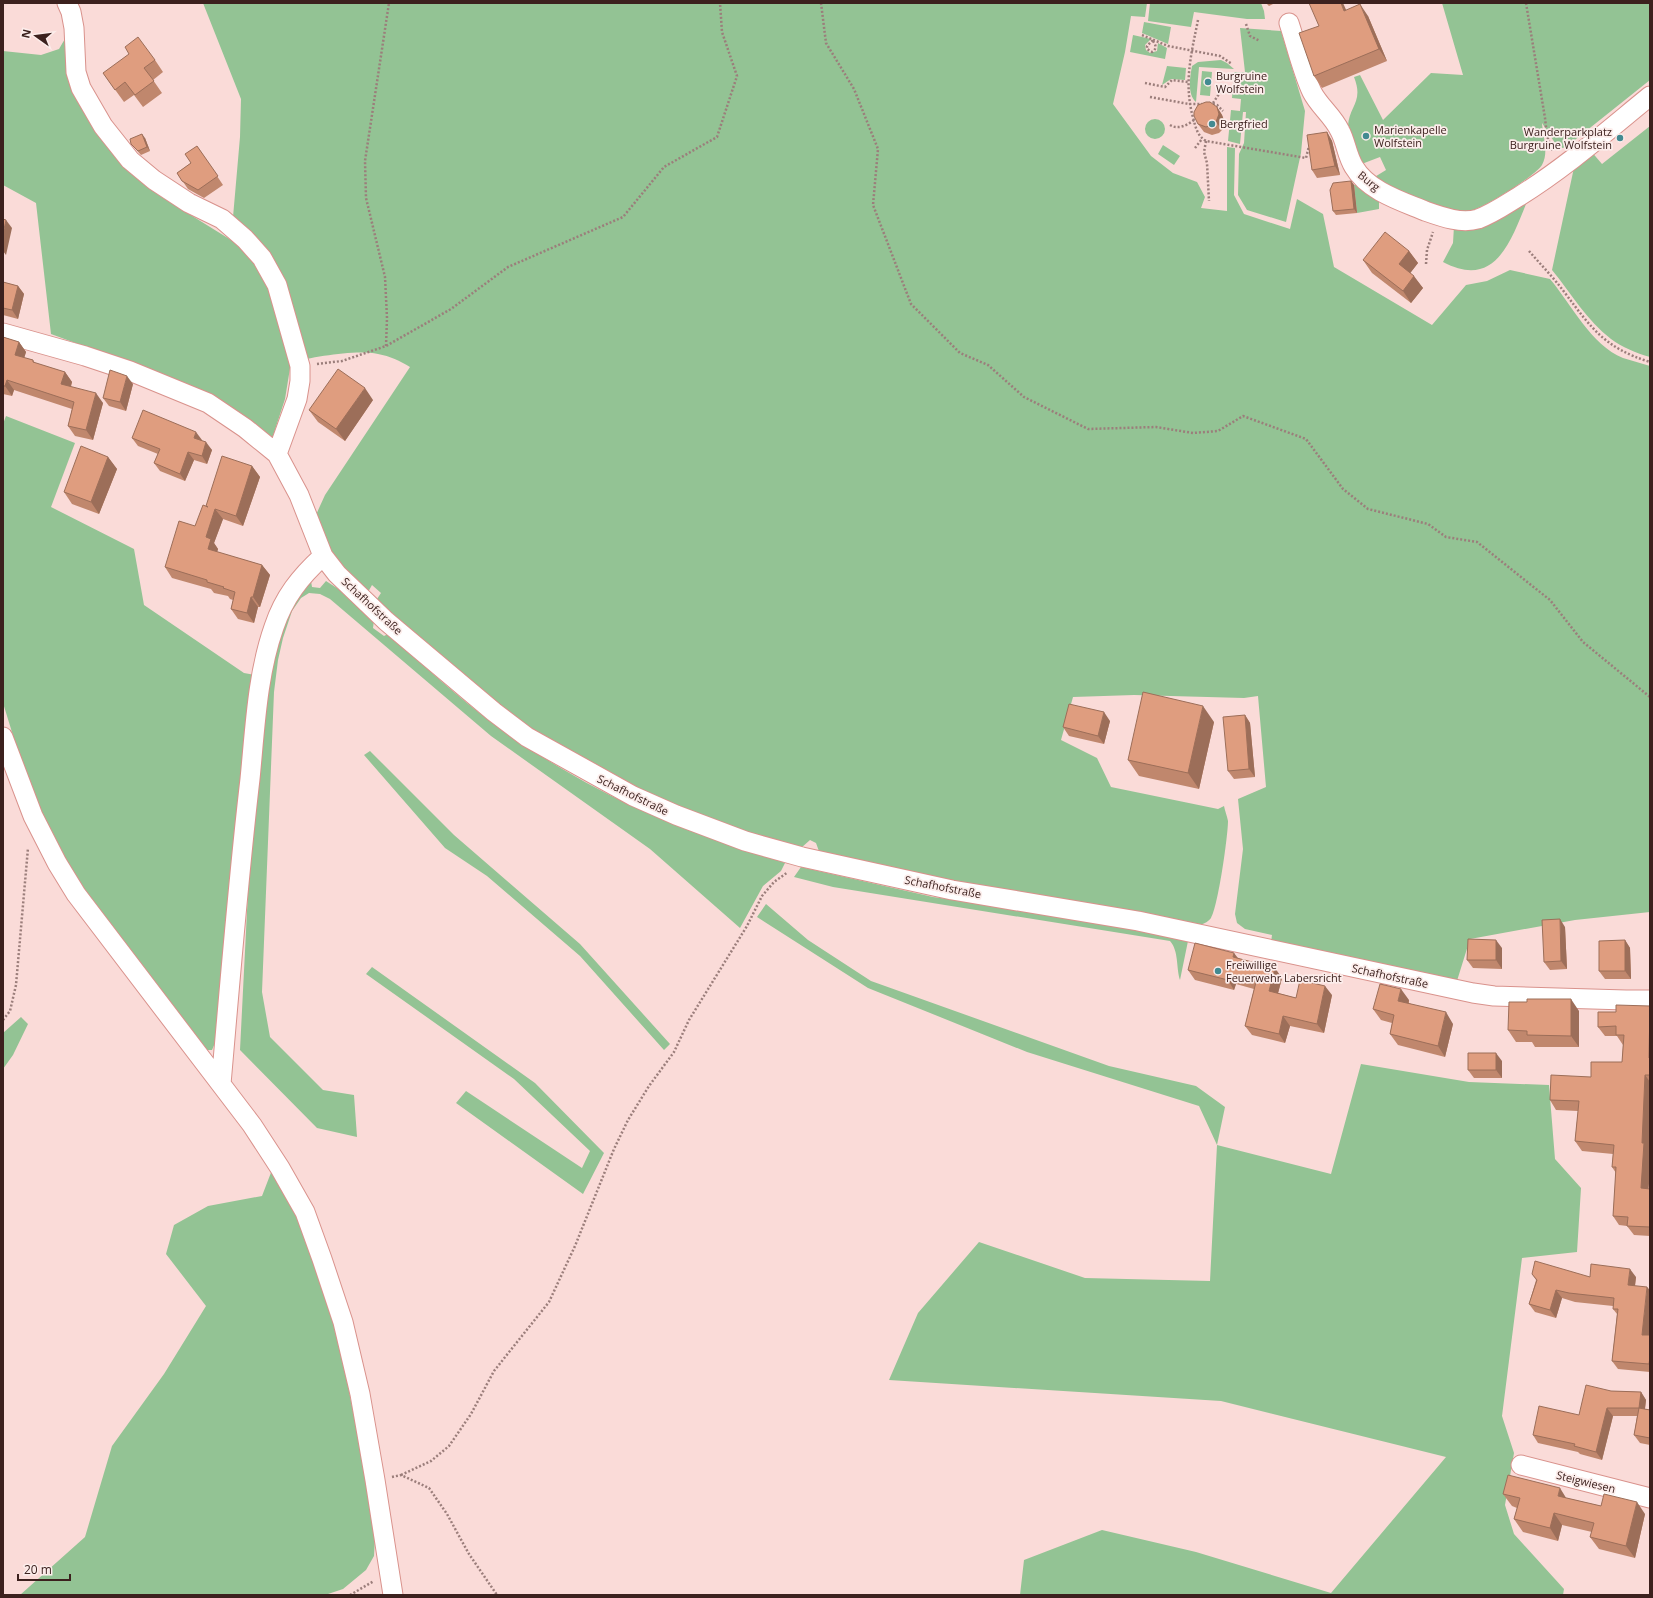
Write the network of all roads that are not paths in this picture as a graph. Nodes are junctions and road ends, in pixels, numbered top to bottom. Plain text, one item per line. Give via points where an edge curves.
1 (67, 3) edge
2 (1289, 23) dead end
3 (1650, 96) edge
4 (3, 333) edge
5 (277, 454) junction
6 (323, 556) junction
7 (3, 737) edge
8 (1650, 1000) edge
9 (221, 1084) junction
10 (1521, 1465) dead end
11 (1650, 1498) edge
12 (393, 1595) edge

1 - 5 street via 74,28 76,72 81,88 103,126 130,160 154,180 189,203 222,219 245,238 262,258 277,285 300,366 297,399
2 - 3 street, Burg via 1312,92 1341,131 1354,167 1360,176 1396,199 1440,216 1465,221 1487,216 1558,169
4 - 5 street via 130,371 208,403
5 - 6 street, Schafhofstraße via 299,495
6 - 8 street, Schafhofstraße via 337,574 386,621 527,737 640,800 745,841 802,857 952,890 1138,921 1472,994
6 - 9 street via 290,591 274,627 262,673 241,856
7 - 9 street via 33,816 68,882
9 - 12 street via 280,1168 307,1219 343,1322 360,1394
10 - 11 street, Steigwiesen

